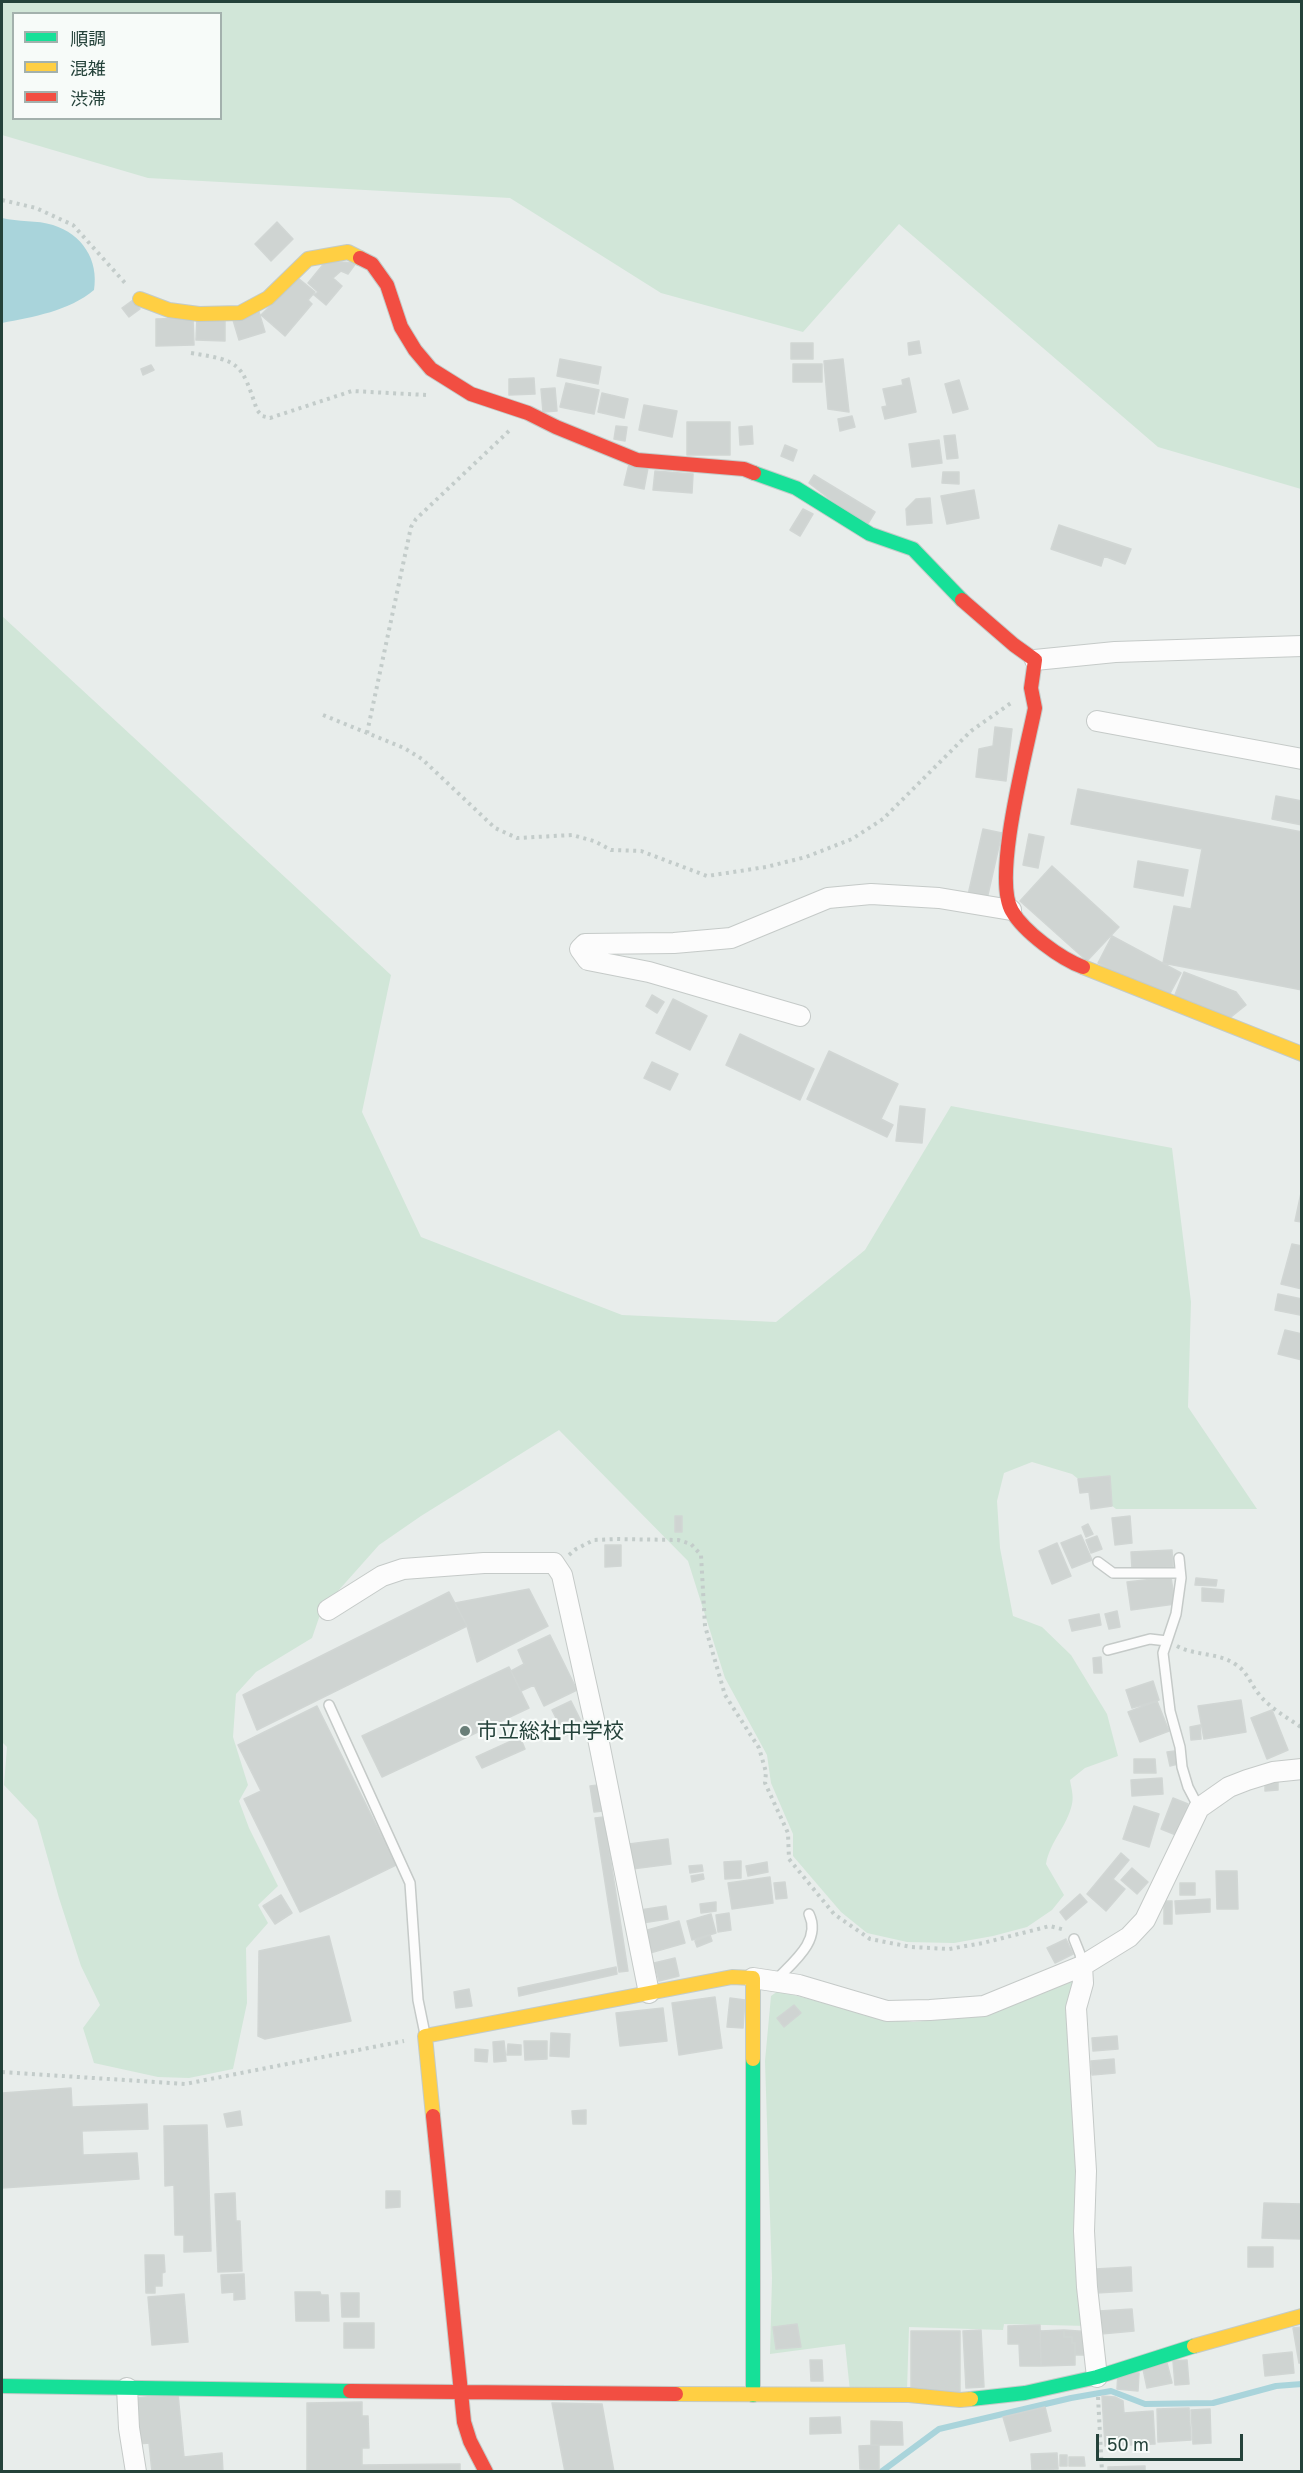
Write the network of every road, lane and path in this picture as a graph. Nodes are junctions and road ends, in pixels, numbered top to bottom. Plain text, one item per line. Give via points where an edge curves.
1 (2, 200) edge
2 (140, 299) joint
3 (191, 354) dead end
4 (431, 395) dead end
5 (528, 412) junction
6 (1302, 646) edge
7 (1035, 660) junction
8 (1031, 688) junction
9 (323, 715) dead end
10 (1096, 721) dead end
11 (367, 733) junction
12 (1302, 759) edge
13 (1011, 910) junction
14 (800, 1016) dead end
15 (1302, 1054) edge
16 (1179, 1558) dead end
17 (1098, 1562) dead end
18 (557, 1566) junction
19 (1180, 1573) junction
20 (328, 1610) dead end
21 (1167, 1641) junction
22 (1108, 1650) dead end
23 (329, 1705) dead end
24 (1302, 1728) edge
25 (1302, 1769) edge
26 (1199, 1808) junction
27 (809, 1914) dead end
28 (1074, 1939) joint
29 (1082, 1966) junction
30 (753, 1978) junction
31 (775, 1982) junction
32 (649, 1994) junction
33 (425, 2036) junction
34 (2, 2072) edge
35 (1302, 2316) edge
36 (1097, 2377) junction
37 (2, 2386) edge
38 (128, 2388) junction
39 (461, 2393) junction
40 (753, 2395) junction
41 (136, 2472) edge
42 (486, 2472) edge
43 (1102, 2472) edge

1 - 2 path via 36,208 73,225
2 - 5 street via 169,310 240,313 268,298 308,259 348,252 372,264 387,285 401,327 431,369 471,394
3 - 4 path via 227,359 238,366 257,410 270,418 352,392
5 - 7 street via 556,428 637,460 744,469 796,489 870,534 913,549 958,596
5 - 11 path via 411,527
6 - 7 street via 1115,652
7 - 8 street
8 - 11 path via 970,731 883,819 852,839 806,857 707,876 641,851 611,850 572,835 517,838 495,828 422,759
8 - 13 street via 1035,708 1005,857 1006,893
9 - 11 path
10 - 12 street
13 - 14 street via 939,898 871,894 828,898 731,938 674,944 585,944 580,949 588,960 649,972
13 - 15 street via 1026,928 1069,962
16 - 19 lane
17 - 19 lane via 1113,1573
18 - 20 street via 484,1563 403,1569 382,1576
18 - 28 path via 594,1540 678,1540 691,1544 701,1555 705,1626 725,1695 759,1748 765,1783 788,1833 789,1859 834,1914 870,1939 911,1947 949,1949 1050,1926 1062,1928
18 - 32 street via 597,1733
19 - 21 lane via 1176,1614
21 - 22 lane via 1150,1639
21 - 24 path via 1238,1665 1268,1704
21 - 26 lane via 1163,1653 1170,1711 1188,1787
23 - 33 lane via 410,1882 418,2000
25 - 26 street via 1247,1780 1229,1787
26 - 29 street via 1145,1920 1129,1937
27 - 31 lane via 813,1935
28 - 29 lane
29 - 31 street via 984,2006 930,2010 887,2011 799,1985
29 - 36 street via 1083,1983 1076,2008 1086,2171 1084,2231
30 - 31 street
30 - 32 street via 732,1977
30 - 40 street
32 - 33 street
33 - 34 path via 185,2084
33 - 39 street
35 - 36 street via 1163,2354
36 - 40 street via 1025,2393 960,2400 909,2395
36 - 43 path
37 - 38 street
38 - 39 street
38 - 41 street
39 - 40 street
39 - 42 street via 470,2441

